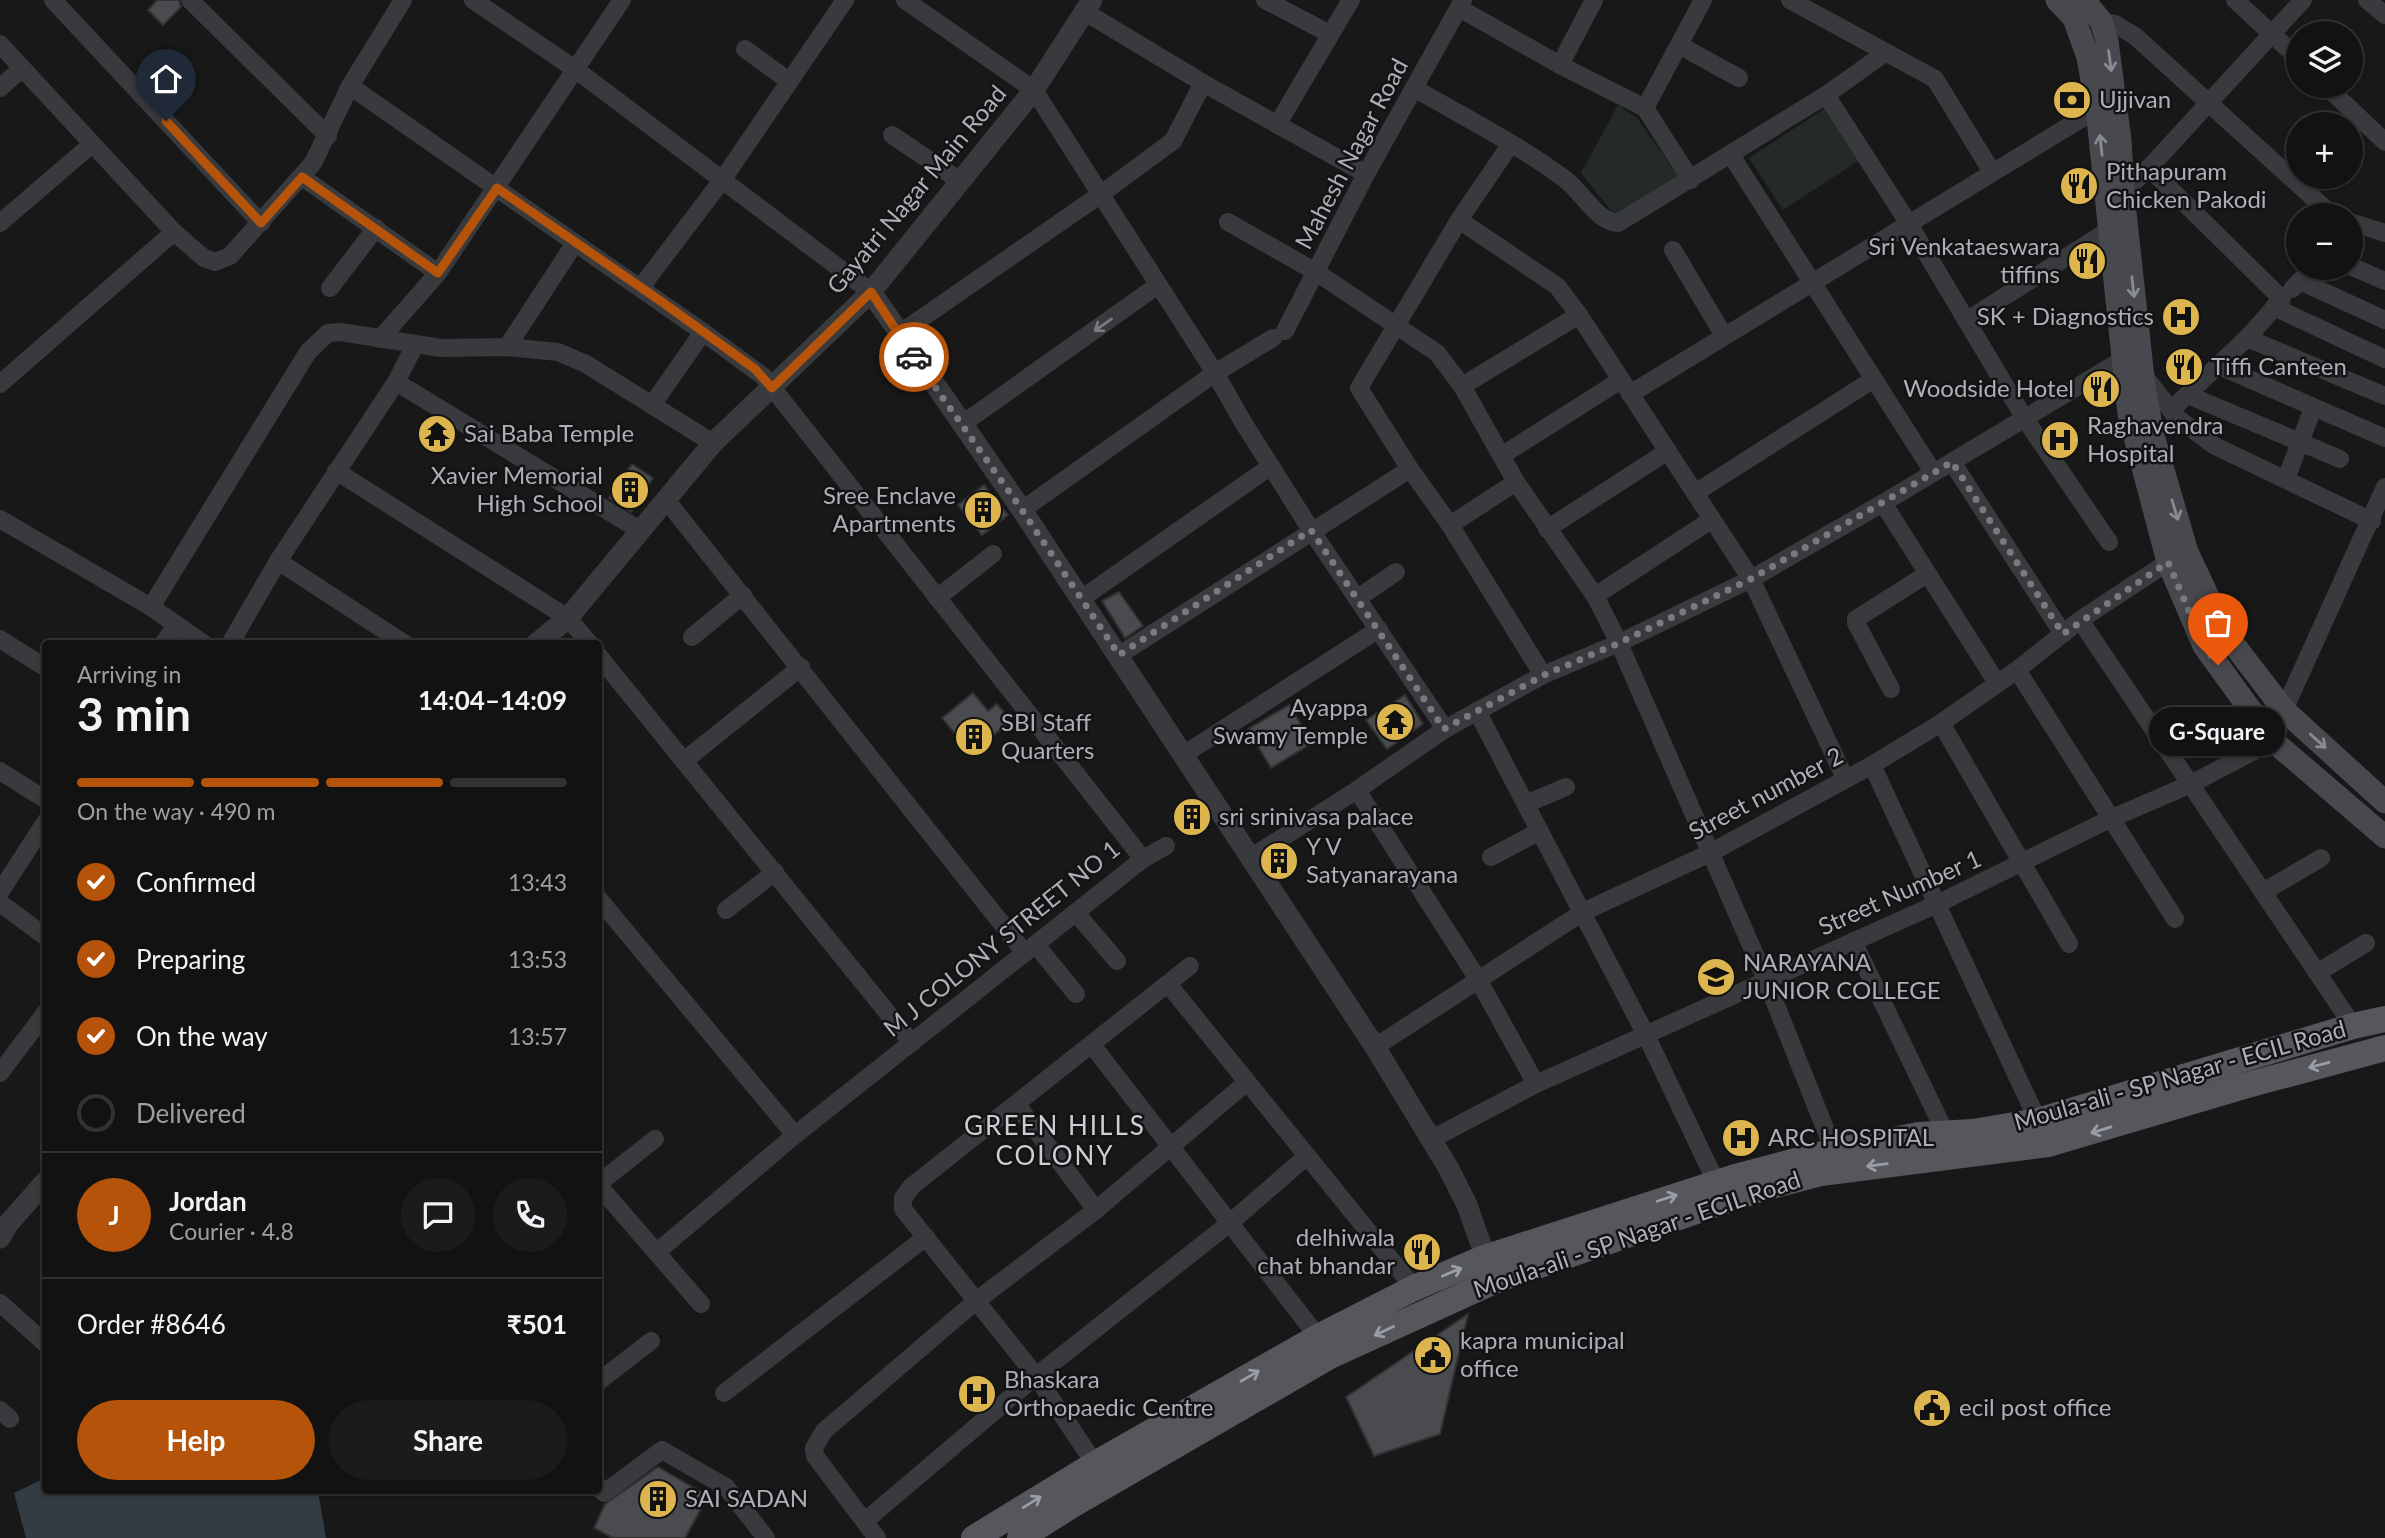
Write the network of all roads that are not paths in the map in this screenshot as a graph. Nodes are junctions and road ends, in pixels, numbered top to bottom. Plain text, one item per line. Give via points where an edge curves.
1 (52, 0) edge
2 (190, 0) edge
3 (402, 0) edge
4 (473, 0) edge
5 (622, 0) edge
6 (845, 0) edge
7 (905, 0) edge
8 (1265, 0) edge
9 (1351, 0) edge
10 (1594, 0) edge
11 (1703, 0) edge
12 (1790, 0) edge
13 (2057, 0) edge
14 (2084, 0) edge
15 (2235, 0) edge
16 (2303, 0) edge
17 (2367, 0) edge
18 (1461, 4) edge
19 (1089, 6) edge
20 (2385, 15) edge
21 (2101, 21) junction
22 (2271, 33) junction
23 (1330, 34) junction
24 (0, 44) edge
25 (1679, 45) junction
26 (2286, 47) edge
27 (745, 50) dead end
28 (1885, 54) junction
29 (1560, 65) junction
30 (21, 69) junction
31 (575, 69) junction
32 (1739, 78) dead end
33 (789, 81) junction
34 (1203, 83) junction
35 (350, 86) junction
36 (0, 88) edge
37 (1414, 88) junction
38 (1034, 90) junction
39 (1826, 95) junction
40 (2339, 98) edge
41 (2207, 104) junction
42 (1645, 108) junction
43 (2097, 109) junction
44 (1277, 125) junction
45 (892, 135) dead end
46 (328, 136) junction
47 (2385, 142) edge
48 (92, 144) junction
49 (1510, 145) junction
50 (1731, 155) junction
51 (2149, 168) junction
52 (1992, 172) junction
53 (1366, 174) junction
54 (302, 177) junction
55 (723, 179) junction
56 (1690, 180) junction
57 (960, 181) junction
58 (497, 188) junction
59 (1101, 194) junction
60 (2115, 200) junction
61 (2318, 203) edge
62 (1459, 220) junction
63 (1228, 222) dead end
64 (0, 223) edge
65 (261, 223) junction
66 (1909, 224) junction
67 (2363, 226) edge
68 (376, 228) junction
69 (2109, 230) junction
70 (174, 232) junction
71 (2385, 233) edge
72 (575, 243) junction
73 (1673, 250) dead end
74 (1316, 272) junction
75 (2363, 272) edge
76 (438, 273) junction
77 (2300, 281) joint
78 (2385, 281) edge
79 (1812, 283) junction
80 (1158, 285) junction
81 (641, 287) junction
82 (330, 288) dead end
83 (871, 292) junction
84 (2278, 303) junction
85 (1579, 315) junction
86 (2385, 320) edge
87 (1966, 321) junction
88 (1398, 325) junction
89 (703, 332) junction
90 (899, 334) junction
91 (1724, 336) junction
92 (2247, 338) junction
93 (380, 340) junction
94 (415, 345) junction
95 (507, 347) junction
96 (2385, 359) edge
97 (2122, 360) junction
98 (2217, 365) junction
99 (1215, 373) junction
100 (2143, 374) junction
101 (1874, 379) junction
102 (396, 382) junction
103 (0, 384) edge
104 (1462, 386) junction
105 (1625, 387) junction
106 (772, 388) junction
107 (2188, 395) junction
108 (2385, 396) edge
109 (652, 405) junction
110 (2313, 408) junction
111 (2171, 410) junction
112 (2025, 419) junction
113 (961, 425) junction
114 (2385, 438) edge
115 (2300, 442) junction
116 (713, 443) junction
117 (1668, 452) junction
118 (1501, 456) junction
119 (2340, 459) dead end
120 (1952, 462) junction
121 (1271, 466) junction
122 (1409, 469) junction
123 (336, 471) junction
124 (1933, 472) junction
125 (2286, 479) junction
126 (1516, 482) junction
127 (2385, 487) edge
128 (1695, 493) junction
129 (667, 501) junction
130 (1883, 503) junction
131 (1022, 510) junction
132 (2377, 517) edge
133 (0, 519) edge
134 (1711, 520) junction
135 (1450, 525) junction
136 (1547, 529) junction
137 (1311, 530) junction
138 (641, 531) junction
139 (2109, 542) dead end
140 (993, 554) dead end
141 (278, 561) junction
142 (2168, 562) junction
143 (1396, 572) dead end
144 (1927, 574) junction
145 (1751, 579) junction
146 (743, 595) junction
147 (1595, 596) junction
148 (937, 598) junction
149 (1358, 598) junction
150 (1081, 599) junction
151 (151, 607) junction
152 (568, 618) junction
153 (2080, 620) junction
154 (176, 625) junction
155 (1378, 629) junction
156 (2063, 634) junction
157 (692, 637) dead end
158 (0, 639) edge
159 (166, 640) edge
160 (198, 640) edge
161 (232, 640) edge
162 (399, 640) edge
163 (541, 640) edge
164 (587, 640) edge
165 (1619, 643) junction
166 (1119, 655) junction
167 (602, 660) edge
168 (42, 665) edge
169 (801, 667) junction
170 (2017, 670) junction
171 (1544, 675) junction
172 (1997, 683) junction
173 (1891, 689) dead end
174 (2284, 710) junction
175 (1477, 711) junction
176 (1941, 723) junction
177 (1444, 729) junction
178 (2273, 741) junction
179 (1183, 755) junction
180 (685, 760) junction
181 (1872, 765) junction
182 (0, 771) edge
183 (1845, 778) junction
184 (2192, 784) junction
185 (1566, 787) dead end
186 (1357, 790) junction
187 (42, 797) edge
188 (2385, 802) edge
189 (1526, 804) junction
190 (2110, 819) junction
191 (42, 827) edge
192 (1541, 831) junction
193 (2385, 837) edge
194 (1166, 846) dead end
195 (1710, 853) junction
196 (1491, 857) dead end
197 (1250, 858) junction
198 (2321, 858) dead end
199 (1143, 859) junction
200 (2024, 863) junction
201 (775, 872) junction
202 (0, 892) edge
203 (2263, 892) junction
204 (0, 903) edge
205 (602, 903) edge
206 (1937, 904) junction
207 (726, 910) dead end
208 (1584, 912) junction
209 (1076, 913) junction
210 (613, 917) junction
211 (2175, 919) dead end
212 (602, 926) edge
213 (42, 934) edge
214 (1853, 941) junction
215 (2366, 943) dead end
216 (2069, 944) dead end
217 (1031, 949) junction
218 (1117, 961) dead end
219 (1189, 966) dead end
220 (2317, 973) junction
221 (1766, 980) junction
222 (1479, 981) junction
223 (1168, 984) junction
224 (1076, 994) dead end
225 (42, 1017) edge
226 (2385, 1019) edge
227 (2353, 1026) junction
228 (1646, 1035) junction
229 (912, 1043) junction
230 (1092, 1045) junction
231 (1375, 1047) junction
232 (2385, 1048) edge
233 (0, 1073) edge
234 (1247, 1082) junction
235 (1536, 1084) junction
236 (1017, 1105) junction
237 (2038, 1121) junction
238 (1946, 1134) junction
239 (794, 1135) junction
240 (655, 1139) dead end
241 (1432, 1139) junction
242 (1171, 1149) junction
243 (1834, 1151) junction
244 (1307, 1156) junction
245 (602, 1181) edge
246 (1716, 1182) junction
247 (42, 1185) edge
248 (602, 1189) edge
249 (1096, 1210) junction
250 (1231, 1222) junction
251 (3, 1223) edge
252 (926, 1237) junction
253 (657, 1252) junction
254 (1490, 1269) junction
255 (1414, 1288) junction
256 (976, 1301) junction
257 (0, 1303) edge
258 (701, 1304) dead end
259 (1318, 1337) junction
260 (42, 1340) edge
261 (651, 1341) dead end
262 (1035, 1376) junction
263 (602, 1379) edge
264 (724, 1393) dead end
265 (1095, 1464) junction
266 (602, 1491) edge
267 (865, 1521) junction
268 (766, 1538) edge
269 (877, 1538) edge
270 (974, 1538) edge
271 (1020, 1538) edge

1 - 65 street
2 - 46 street
3 - 35 street
4 - 31 street
5 - 31 street
6 - 33 street
7 - 38 street
8 - 23 street
9 - 23 street
10 - 29 street
11 - 25 street
12 - 28 street
13 - 43 main road via 2074,18 2088,58
14 - 21 main road
15 - 22 street
16 - 22 street
17 - 20 street
18 - 29 street
18 - 37 street, Mahesh Nagar Road
19 - 34 street
19 - 38 street, Gayatri Nagar Main Road
21 - 41 street via 2125,28
21 -> 60 main road via 2115,101
22 - 26 street
22 - 41 street
23 - 44 street
24 - 30 street
25 - 32 street
25 - 42 street
27 - 33 street
28 - 39 street
28 - 52 street via 1935,79
29 - 42 street
30 - 36 street
30 - 48 street
31 - 55 street
31 - 58 street
33 - 55 street
34 - 44 street
34 - 59 street via 1173,141
35 - 46 street
35 - 58 street, M J COLONY STREET NO 1
37 - 49 street
37 - 53 street, Mahesh Nagar Road
38 - 57 street, Gayatri Nagar Main Road
38 - 59 street
39 - 50 street
39 - 66 street
40 - 47 street
41 - 51 street
41 - 61 street
42 - 56 street
43 - 52 street
60 -> 43 main road
44 - 53 street
45 - 57 street
46 - 54 street
48 - 64 street
48 - 70 street
49 - 56 street via 1567,180 1609,222 1618,223
49 - 62 street
50 - 56 street
50 - 79 street
51 - 60 street
51 - 84 street
52 - 66 street
53 - 74 street, Mahesh Nagar Road
54 - 65 street
54 - 68 street
55 - 81 street
55 - 83 street
57 - 83 street, Gayatri Nagar Main Road
58 - 72 street, M J COLONY STREET NO 1
58 - 76 street
59 - 80 street
59 - 90 street
60 - 69 main road
60 -> 100 main road
62 - 85 street via 1557,286
62 - 88 street
63 - 74 street
65 - 70 street via 230,256 215,262
66 - 79 street
66 - 87 street
67 - 71 street
68 - 76 street
68 - 82 street
69 - 87 street
69 - 97 main road
70 - 103 street
72 - 81 street, M J COLONY STREET NO 1
72 - 95 street
73 - 91 street
74 - 88 street
74 - 99 street, Mahesh Nagar Road via 1279,335
75 - 78 street
76 - 93 street
77 - 84 street
77 - 86 street
79 - 91 street
79 - 101 street
80 - 99 street
80 -> 113 street
81 - 89 street, M J COLONY STREET NO 1
83 - 90 street
83 - 106 street, Gayatri Nagar Main Road
84 - 92 street
84 - 96 street
85 - 104 street
85 - 105 street
87 - 112 street
88 - 104 street via 1437,353
88 - 122 street via 1360,382 1361,394
89 - 106 street, M J COLONY STREET NO 1 via 755,369
89 - 109 street
90 - 113 street
91 - 105 street
92 - 98 street
92 - 108 street
93 - 94 street
93 - 151 street via 341,332 328,333 316,342
94 - 95 street
94 - 102 street
95 - 109 street via 572,357
97 - 112 street
97 - 142 main road via 2129,414
98 - 107 street
98 - 110 street
99 - 121 street
99 - 131 street, Mahesh Nagar Road
100 - 111 street
100 -> 174 main road via 2153,436 2187,552 2225,633
101 - 124 street
101 - 128 street
102 - 123 street
102 - 138 street
104 - 118 street
105 - 117 street
105 - 118 street
106 - 116 street, Gayatri Nagar Main Road
106 - 148 street, M J COLONY STREET NO 1
107 - 111 street
107 - 115 street
109 - 116 street
110 - 114 street
110 - 115 street
111 - 125 street via 2215,446
112 - 120 street
112 - 139 street
113 - 131 street
115 - 119 street
115 - 125 street
116 - 129 street, Gayatri Nagar Main Road
117 - 128 street
117 - 136 street
118 - 126 street
120 - 124 street
120 - 156 street
121 - 137 street
121 - 150 street
122 - 135 street
122 - 137 street
123 - 141 street
123 - 152 street
124 - 130 street
125 - 132 street
126 - 135 street
126 - 136 street
127 - 132 street
128 - 134 street
129 - 138 street, Gayatri Nagar Main Road
129 - 146 street
130 - 144 street
130 - 145 street
131 - 150 street
132 - 174 street
133 - 151 street
134 - 145 street
134 - 147 street
135 - 171 street
136 - 147 street
137 - 149 street
137 - 166 street
138 - 152 street, Gayatri Nagar Main Road
140 - 148 street
141 - 161 street
141 - 162 street
142 - 153 street, Street number 2
142 - 178 main road via 2204,646
143 - 149 street
144 - 172 street
144 - 173 street via 1856,619
145 - 165 street
145 - 183 street
146 - 157 street
146 - 169 street
147 - 165 street
148 - 199 street, M J COLONY STREET NO 1
149 - 155 street
150 - 166 street
151 - 154 street
152 - 163 street, Gayatri Nagar Main Road
152 - 164 street
153 - 156 street, Street number 2
153 - 184 street
154 - 159 street
154 - 160 street
155 - 177 street
155 - 179 street
156 - 170 street, Street number 2
158 - 168 street
165 - 171 street
165 - 195 street
166 - 179 street
167 - 180 street
169 - 180 street
169 - 217 street
170 - 172 street, Street number 2
170 - 190 street
171 - 175 street
172 - 176 street, Street number 2
174 -> 188 main road
175 - 177 street
175 - 189 street
176 - 181 street, Street number 2
176 - 200 street
177 - 186 street
178 - 184 street, Street Number 1
178 - 193 main road
179 - 197 street
180 - 201 street
181 - 183 street, Street number 2
181 - 206 street
182 - 187 street
183 - 195 street, Street number 2
184 - 190 street, Street Number 1
184 - 203 street
185 - 189 street
186 - 197 street
186 - 222 street
189 - 192 street
190 - 200 street, Street Number 1
190 - 211 street
191 - 202 street
192 - 196 street
192 - 208 street
194 - 199 street
195 - 208 street, Street number 2
195 - 221 street
197 - 231 street
198 - 203 street
199 - 209 street, M J COLONY STREET NO 1
200 - 206 street, Street Number 1
200 - 216 street
201 - 207 street
201 - 229 street
203 - 220 street
204 - 213 street
205 - 210 street
206 - 214 street, Street Number 1
206 - 237 street
208 - 222 street, Street number 2
208 - 228 street
209 - 217 street, M J COLONY STREET NO 1
209 - 218 street
210 - 212 street
210 - 239 street
214 - 221 street, Street Number 1
214 - 238 street
215 - 220 street
217 - 224 street
217 - 229 street, M J COLONY STREET NO 1
219 - 223 street
220 - 227 street
221 - 228 street, Street Number 1
221 - 243 street
222 - 231 street, Street number 2
222 - 235 street
223 - 230 street
223 - 234 street
225 - 233 street
226 - 227 main road, Moula-ali - SP Nagar - ECIL Road
227 - 237 main road, Moula-ali - SP Nagar - ECIL Road
228 - 235 street, Street Number 1
228 - 246 street
229 - 239 street, M J COLONY STREET NO 1
230 - 236 street
230 - 242 street
231 - 241 street
232 -> 254 main road, Moula-ali - SP Nagar - ECIL Road via 2048,1144 1821,1173
234 - 242 street
234 - 244 street
235 - 241 street, Street Number 1
236 - 249 street
236 - 252 street via 905,1193 903,1209
237 - 238 main road, Moula-ali - SP Nagar - ECIL Road
238 - 243 main road, Moula-ali - SP Nagar - ECIL Road
239 - 253 street, M J COLONY STREET NO 1
240 - 245 street
241 - 254 street via 1467,1205
242 - 249 street
242 - 250 street
243 - 246 main road, Moula-ali - SP Nagar - ECIL Road
244 - 250 street
244 - 255 street
254 -> 246 main road, Moula-ali - SP Nagar - ECIL Road
247 - 251 street
248 - 253 street
249 - 256 street
250 - 259 street
250 - 262 street
252 - 256 street
252 - 264 street
253 - 258 street
255 -> 254 main road, Moula-ali - SP Nagar - ECIL Road
254 -> 271 main road, Moula-ali - SP Nagar - ECIL Road via 1330,1356
255 - 259 main road, Moula-ali - SP Nagar - ECIL Road
256 - 262 street
256 - 267 street via 818,1438 815,1456
257 - 260 street
265 -> 259 main road, Moula-ali - SP Nagar - ECIL Road
261 - 263 street
262 - 265 street
262 - 267 street
270 -> 265 main road, Moula-ali - SP Nagar - ECIL Road
266 - 268 street via 662,1450 726,1487
267 - 269 street

